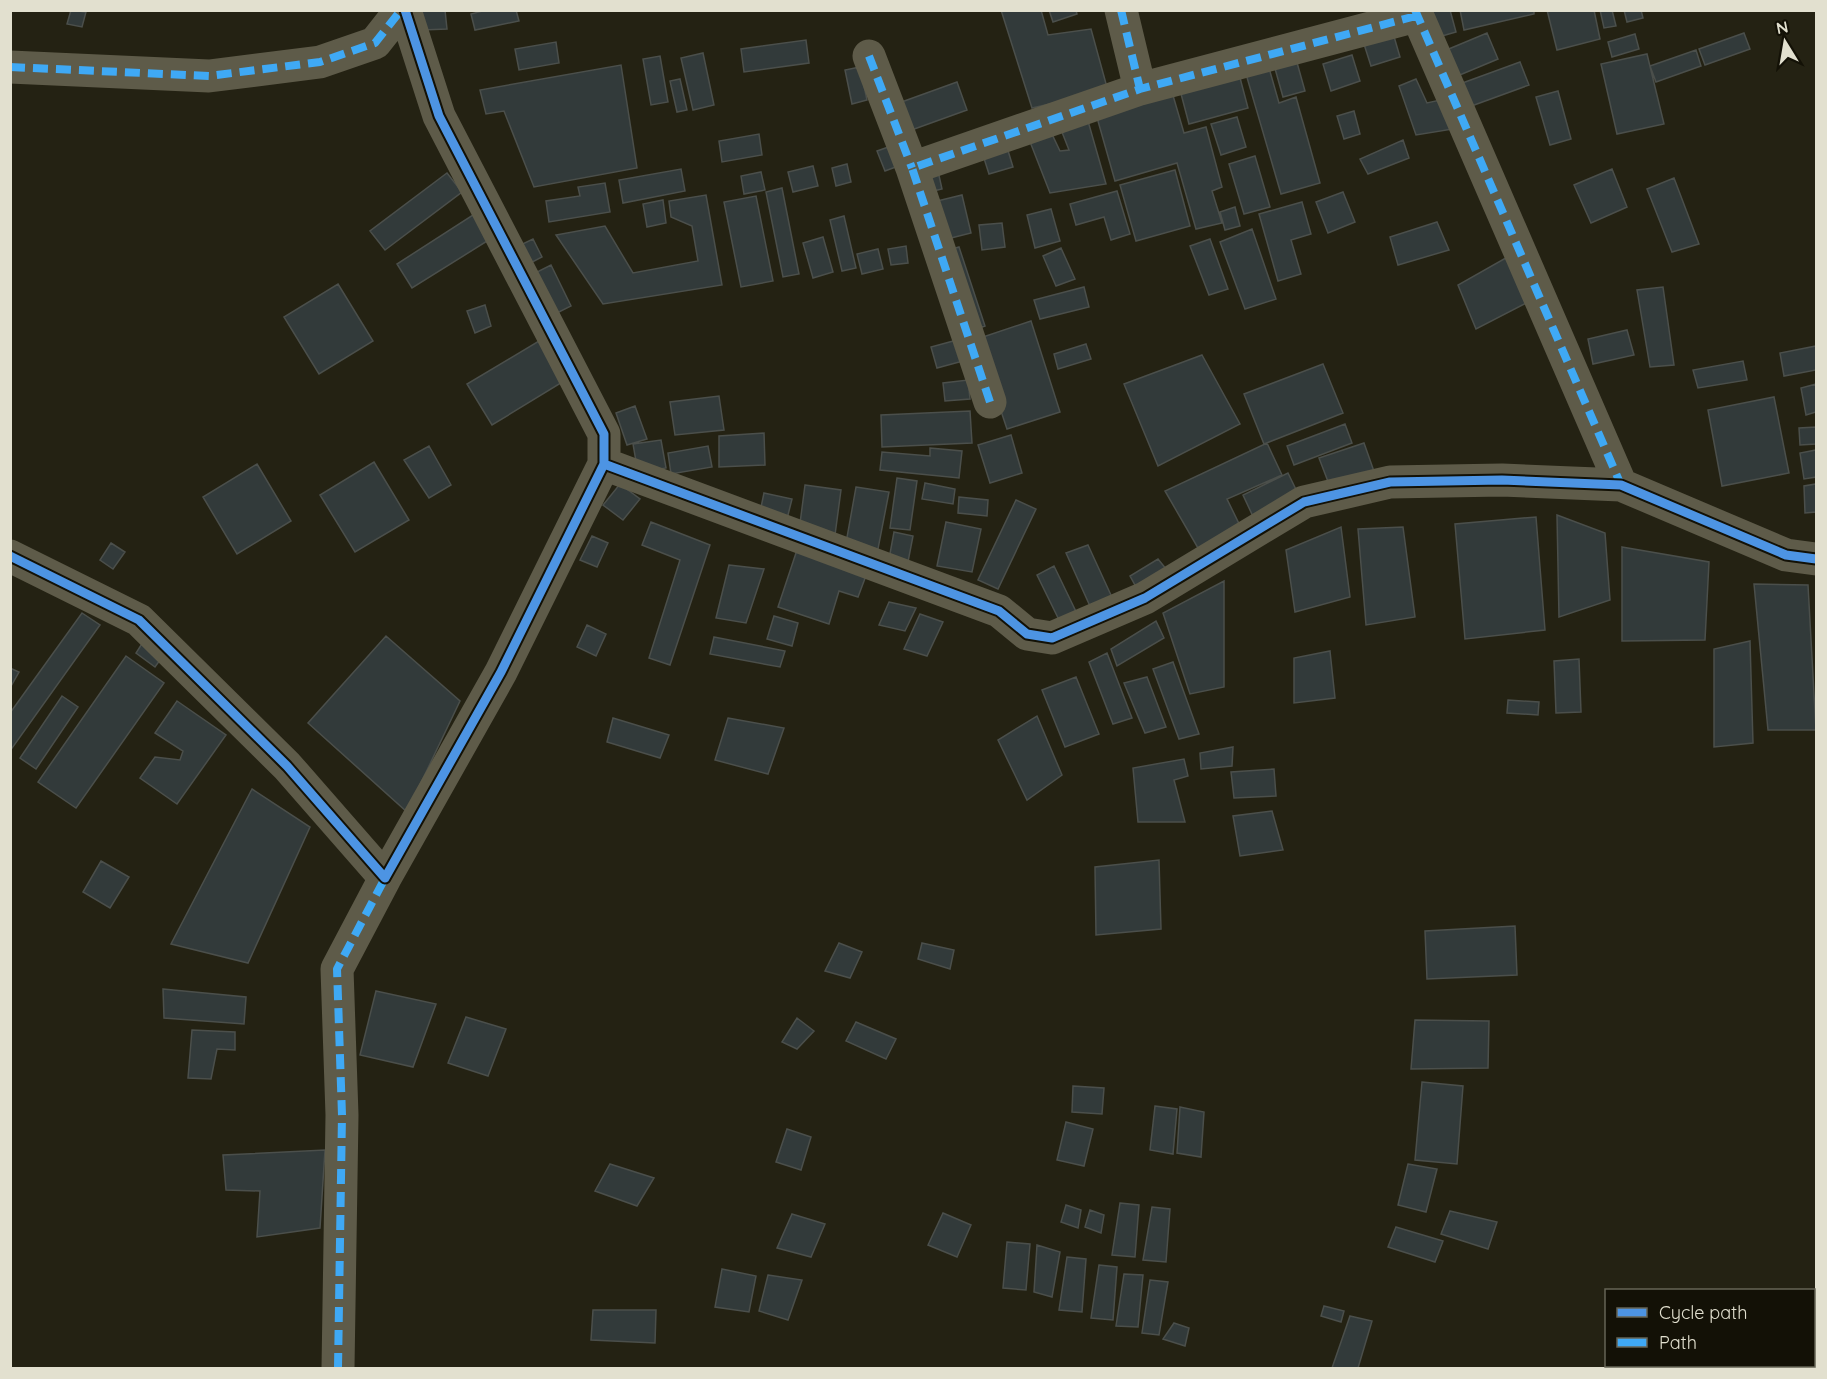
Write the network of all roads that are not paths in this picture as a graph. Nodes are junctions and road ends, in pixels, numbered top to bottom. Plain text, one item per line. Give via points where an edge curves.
1 (403, 10) edge
2 (1121, 10) edge
3 (1415, 13) edge
4 (869, 56) dead end
5 (10, 67) edge
6 (1140, 88) junction
7 (912, 168) junction
8 (990, 402) dead end
9 (604, 464) junction
10 (1621, 485) junction
11 (10, 556) edge
12 (1816, 560) edge
13 (386, 878) junction
14 (338, 1368) edge

1 - 5 street via 375,43 320,62 209,76
1 - 9 street via 439,116 604,434
2 - 6 street
3 - 6 street
3 - 10 street
4 - 7 street
6 - 7 street
7 - 8 street
9 - 10 street via 999,611 1027,634 1052,638 1145,598 1304,502 1390,482 1502,480
9 - 13 street via 501,672
10 - 12 street via 1786,555
11 - 13 street via 140,620 287,766
13 - 14 street via 337,969 342,1115

